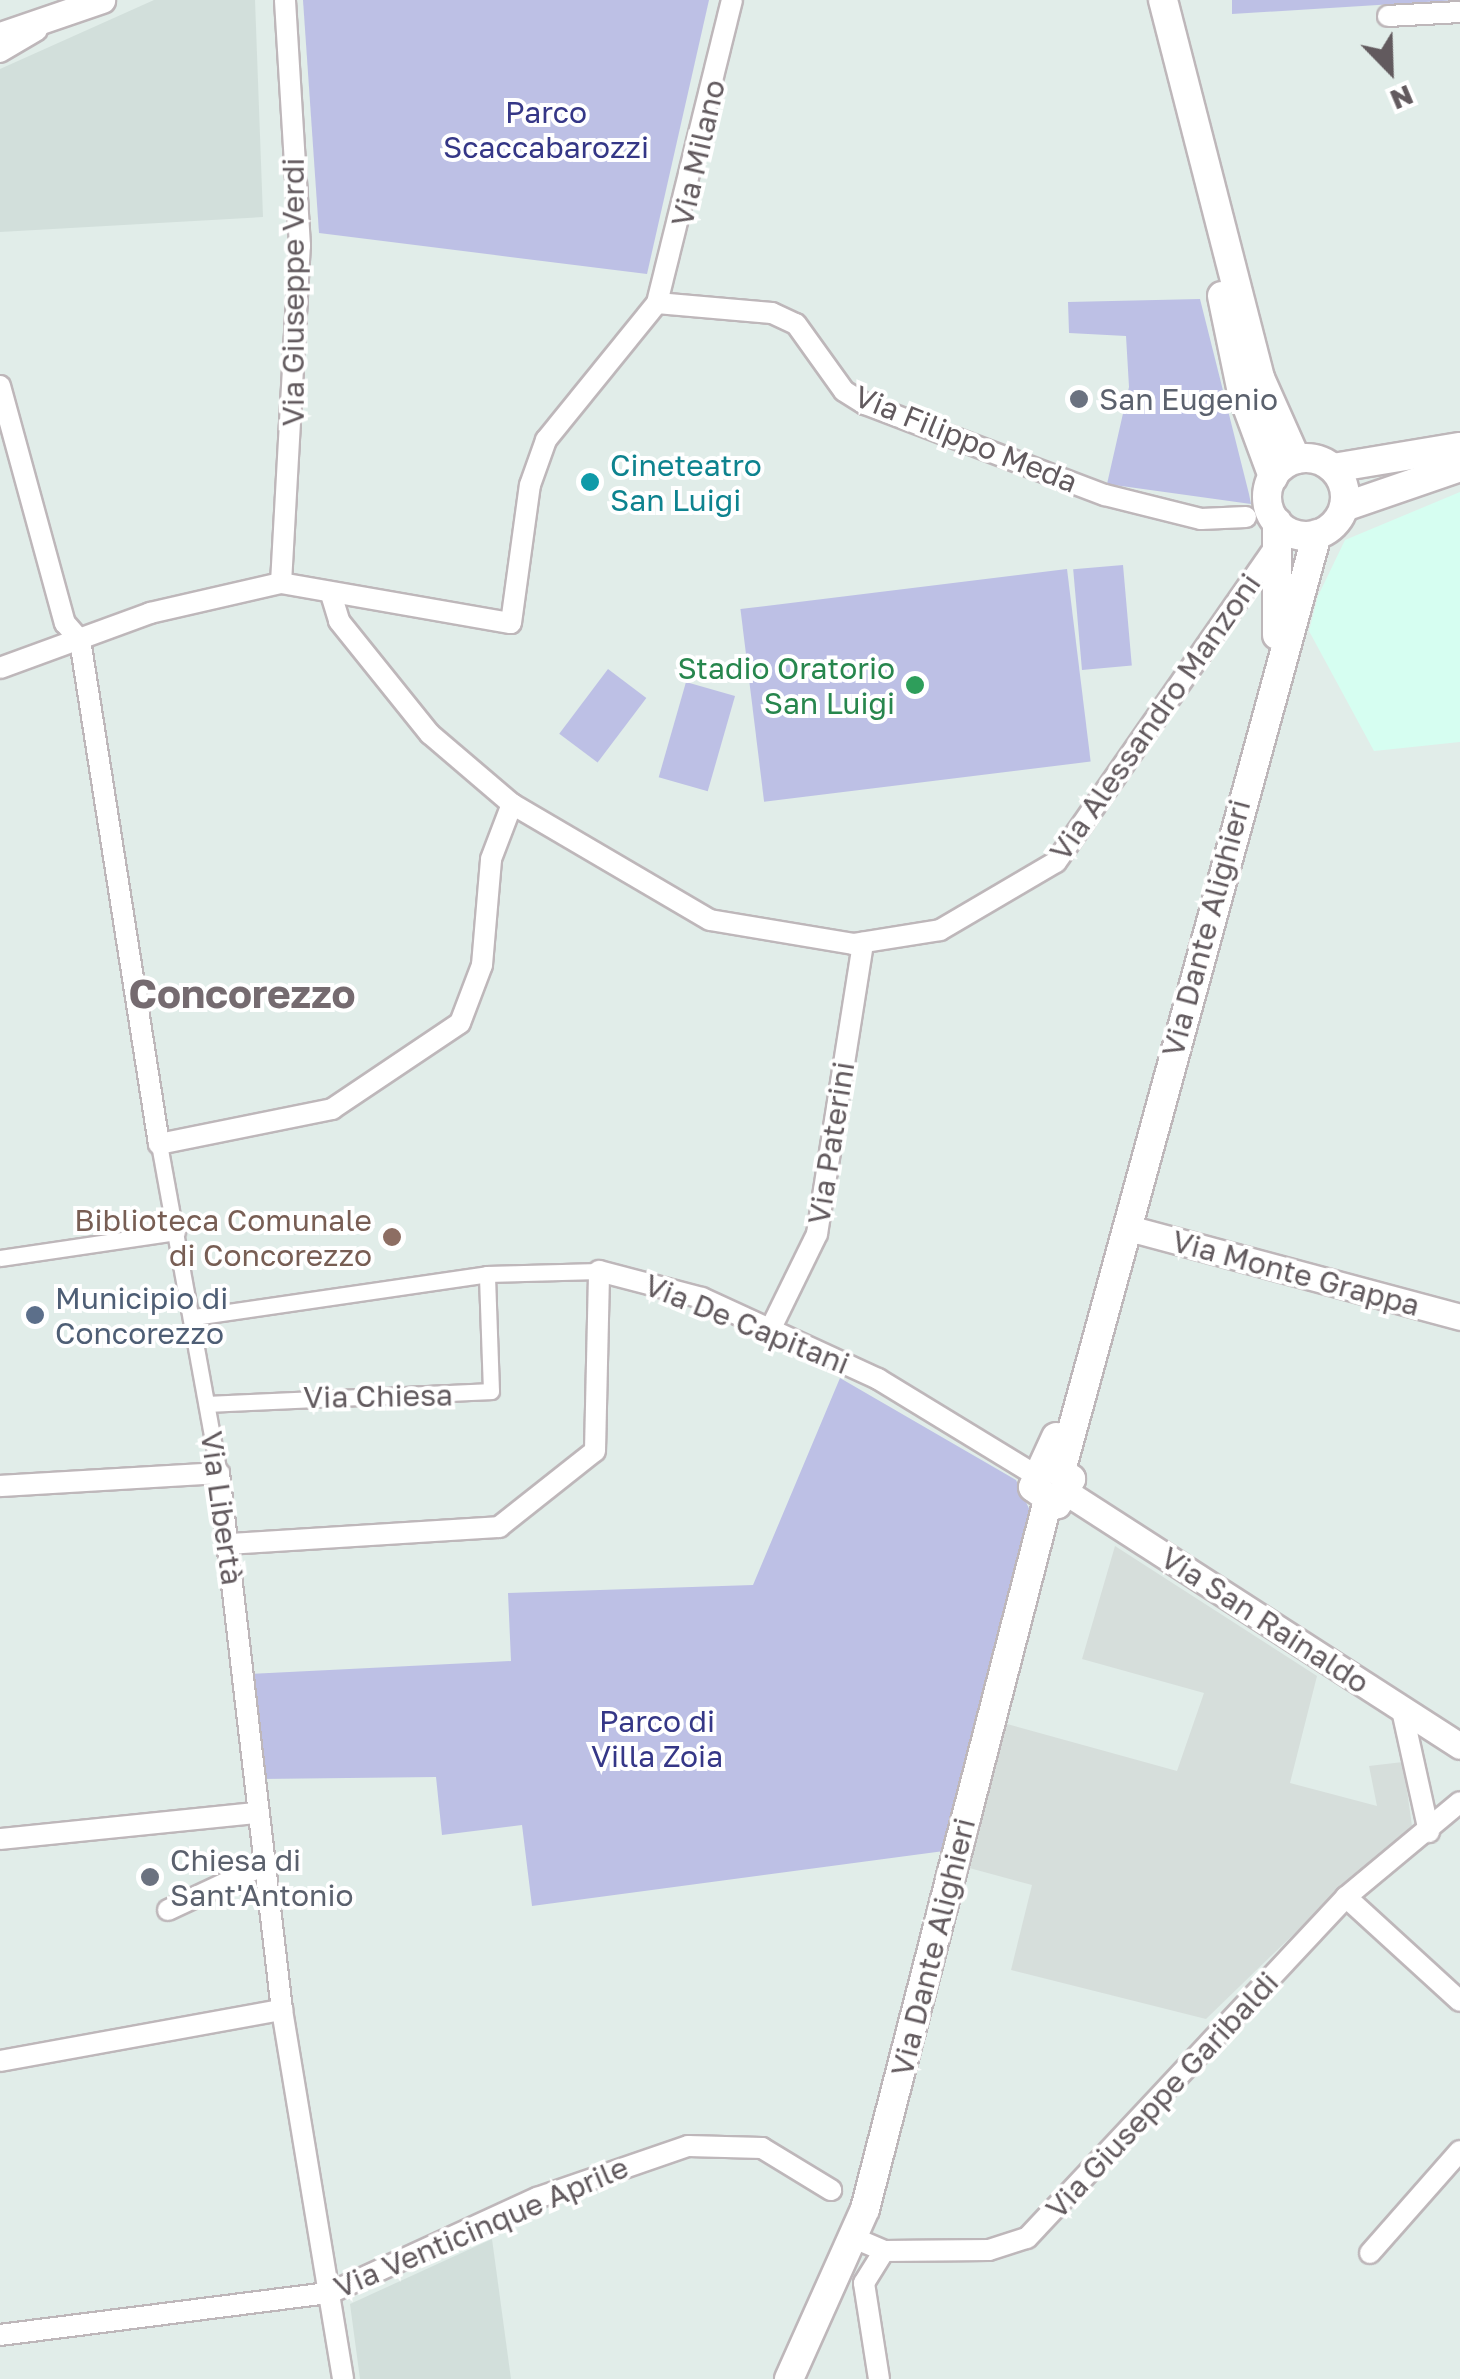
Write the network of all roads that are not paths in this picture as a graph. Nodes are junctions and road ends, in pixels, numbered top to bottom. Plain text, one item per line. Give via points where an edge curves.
1 (102, 0) edge
2 (284, 0) edge
3 (732, 0) edge
4 (1163, 0) edge
5 (1460, 12) edge
6 (66, 14) junction
7 (1388, 16) dead end
8 (0, 35) edge
9 (0, 52) edge
10 (1211, 201) junction
11 (657, 303) junction
12 (0, 386) edge
13 (1455, 451) edge
14 (1296, 459) junction
15 (1333, 468) junction
16 (1273, 477) junction
17 (1344, 507) junction
18 (1246, 517) dead end
19 (1278, 532) junction
20 (1317, 534) junction
21 (282, 583) junction
22 (331, 594) junction
23 (80, 640) junction
24 (1277, 662) junction
25 (0, 668) edge
26 (512, 804) junction
27 (863, 943) junction
28 (160, 1144) junction
29 (1135, 1195) junction
30 (1132, 1229) junction
31 (178, 1232) junction
32 (0, 1258) edge
33 (600, 1270) junction
34 (487, 1274) junction
35 (194, 1317) junction
36 (1460, 1317) edge
37 (769, 1332) junction
38 (208, 1404) junction
39 (219, 1473) junction
40 (1052, 1481) junction
41 (0, 1486) edge
42 (229, 1544) junction
43 (1402, 1710) junction
44 (1460, 1746) edge
45 (1460, 1802) edge
46 (258, 1814) junction
47 (1428, 1832) junction
48 (0, 1839) edge
49 (264, 1864) junction
50 (1346, 1897) junction
51 (168, 1910) dead end
52 (1460, 2001) edge
53 (282, 2010) junction
54 (0, 2061) edge
55 (1460, 2152) edge
56 (831, 2190) dead end
57 (854, 2238) junction
58 (884, 2251) junction
59 (1370, 2253) dead end
60 (330, 2292) junction
61 (0, 2336) edge
62 (343, 2379) edge
63 (789, 2379) edge
64 (879, 2379) edge

1 - 6 street
2 - 21 street, Via Giuseppe Verdi via 300,246
3 - 11 street, Via Milano
4 - 10 main road
5 - 7 street
6 - 8 street
6 - 9 street
10 - 14 main road via 1260,378
10 - 16 main road via 1242,393
11 - 18 street, Via Filippo Meda via 772,313 796,324 844,391 865,404 1105,495 1201,519
11 - 22 street via 546,440 530,486 512,623
12 - 23 street, Via Libertà via 65,623
13 - 15 main road
13 - 17 main road
14 - 15 main road
14 - 16 main road
15 - 17 main road
16 - 19 main road via 1268,500
17 - 20 main road
19 - 20 main road
19 - 24 main road, Via Dante Alighieri
19 - 27 street, Via Alessandro Manzoni via 1056,862 940,930
20 - 24 main road, Via Dante Alighieri
21 - 22 street
21 - 23 street
22 - 26 street, Via Alessandro Manzoni via 339,622 430,734
23 - 25 street
23 - 28 street, Via Libertà
24 - 29 main road, Via Dante Alighieri
26 - 27 street, Via Alessandro Manzoni via 710,920
26 - 28 street via 491,859 482,964 460,1023 332,1110
27 - 37 street, Via Paterini via 818,1234
28 - 31 street, Via Libertà
29 - 30 main road, Via Dante Alighieri
29 - 40 main road, Via Dante Alighieri via 1115,1225
30 - 36 street, Via Monte Grappa
30 - 40 main road, Via Dante Alighieri
31 - 32 street
31 - 35 street, Via Libertà
33 - 34 street, Via De Capitani
33 - 37 street, Via De Capitani via 658,1282
33 - 42 street via 595,1451 499,1527
34 - 35 street, Via De Capitani
34 - 38 street, Via Chiesa via 491,1391
35 - 38 street, Via Libertà
37 - 40 street, Via De Capitani via 878,1378
38 - 39 street, Via Libertà
39 - 41 street
39 - 42 street, Via Libertà
40 - 43 street, Via San Rainaldo
40 - 57 main road, Via Dante Alighieri
42 - 46 street, Via Libertà
43 - 44 street, Via San Rainaldo
43 - 47 street
45 - 47 street, Via Giuseppe Garibaldi
46 - 48 street
46 - 49 street, Via Libertà
47 - 50 street, Via Giuseppe Garibaldi
49 - 51 street
49 - 53 street, Via Libertà
50 - 52 street
50 - 58 street, Via Giuseppe Garibaldi via 1027,2238 988,2250
53 - 54 street
53 - 60 street, Via Libertà
55 - 59 street
56 - 60 street, Via Venticinque Aprile via 762,2148 688,2146 562,2188
57 - 58 street, Via Giuseppe Garibaldi
57 - 63 main road, Via Dante Alighieri
58 - 64 street via 864,2274
60 - 61 street, Via Venticinque Aprile
60 - 62 street, Via Libertà

